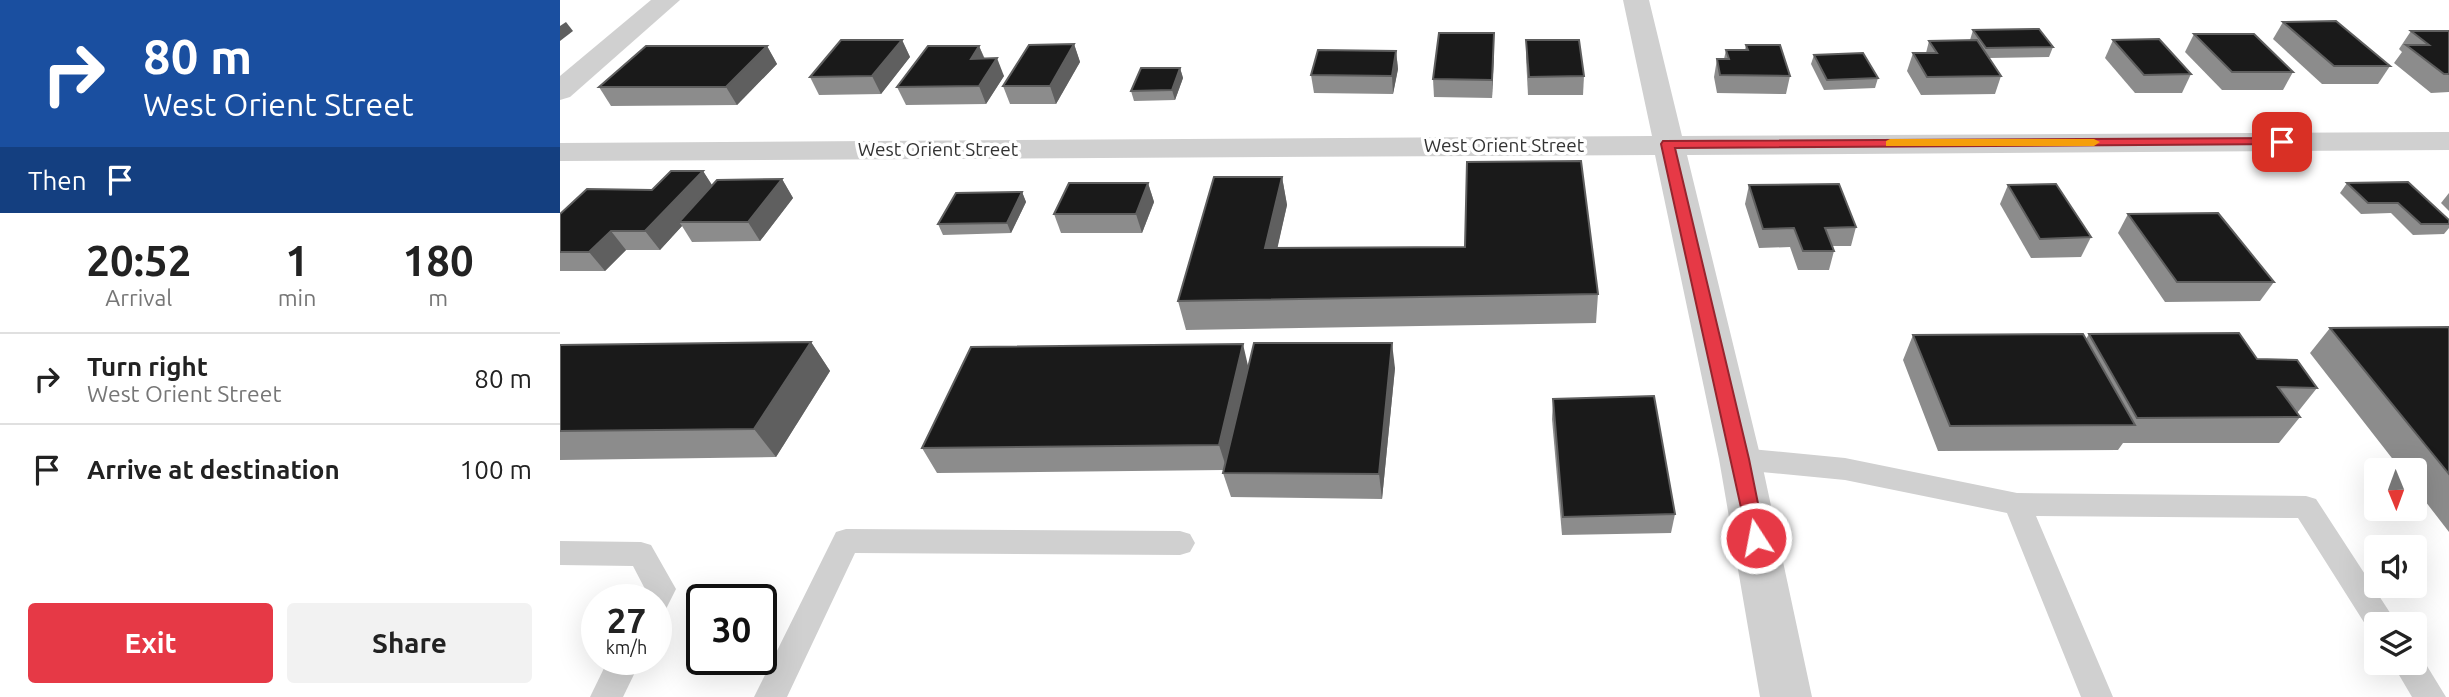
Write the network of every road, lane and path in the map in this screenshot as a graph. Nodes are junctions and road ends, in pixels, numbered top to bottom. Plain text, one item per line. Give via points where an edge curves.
1 (667, 0) edge
2 (1636, 0) edge
3 (560, 90) edge
4 (2449, 141) edge
5 (1668, 144) junction
6 (560, 152) edge
7 (1740, 459) junction
8 (2017, 504) junction
9 (1180, 543) dead end
10 (560, 554) edge
11 (658, 584) edge
12 (2375, 612) edge
13 (617, 675) edge
14 (2416, 675) edge
15 (606, 697) edge
16 (770, 697) edge
17 (1786, 697) edge
18 (2097, 697) edge
19 (2430, 697) edge

1 - 3 street
2 - 5 street
4 - 5 street, West Orient Street
5 - 6 street, West Orient Street
5 - 7 street
7 - 8 lane via 1845,469
7 - 17 street
8 - 12 lane via 2306,507
8 - 18 lane
9 - 16 lane via 846,541
10 - 11 lane via 641,554
13 - 15 lane
14 - 19 lane

